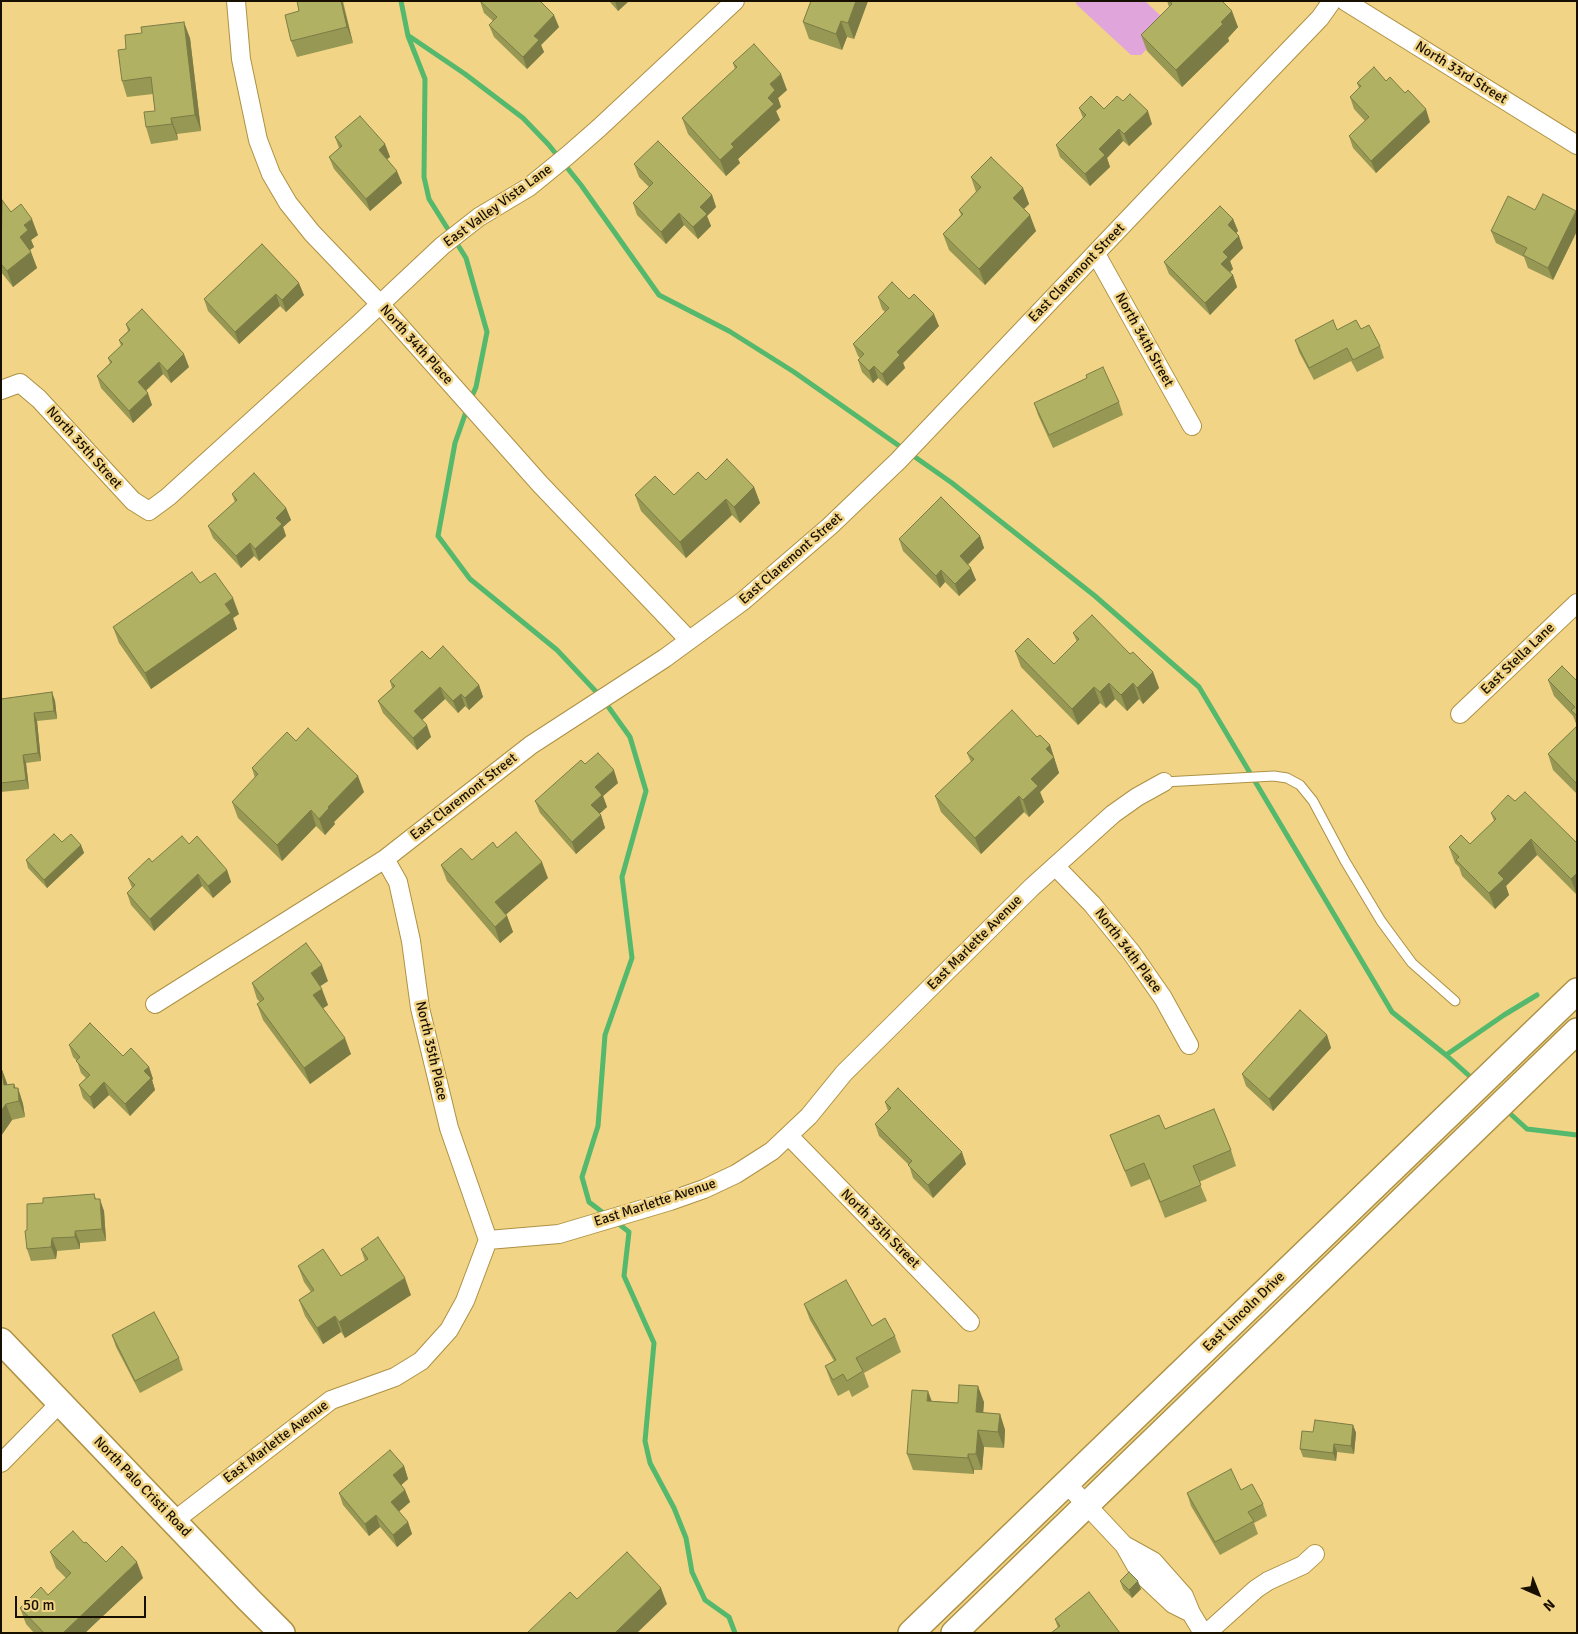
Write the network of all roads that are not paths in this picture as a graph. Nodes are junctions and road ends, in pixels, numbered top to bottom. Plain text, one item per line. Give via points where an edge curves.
1 (236, 1) edge
2 (735, 1) edge
3 (1332, 1) edge
4 (1345, 1) edge
5 (1577, 145) edge
6 (1096, 254) junction
7 (380, 304) junction
8 (1, 390) edge
9 (1192, 426) dead end
10 (149, 511) joint
11 (1577, 603) edge
12 (689, 640) junction
13 (1460, 714) dead end
14 (1164, 782) joint
15 (385, 859) junction
16 (1055, 866) junction
17 (1577, 991) edge
18 (1455, 1001) dead end
19 (155, 1004) dead end
20 (1577, 1031) edge
21 (1189, 1045) dead end
22 (1515, 1050) junction
23 (1535, 1071) junction
24 (789, 1136) junction
25 (488, 1240) junction
26 (970, 1322) dead end
27 (1, 1341) edge
28 (61, 1402) junction
29 (1, 1464) edge
30 (1066, 1483) junction
31 (1087, 1505) junction
32 (174, 1521) junction
33 (1315, 1554) dead end
34 (282, 1633) edge
35 (911, 1633) edge
36 (954, 1633) edge
37 (1202, 1633) edge
38 (1207, 1633) edge

1 - 7 street, North 34th Place via 241,59 250,104 258,140 271,174 312,234
2 - 7 street, East Valley Vista Lane via 567,156 529,187 464,228
3 - 6 street, East Claremont Street via 1320,18
4 - 5 street, North 33rd Street
6 - 9 street, North 34th Street
6 - 12 street, East Claremont Street via 898,461 830,526 743,601
7 - 10 street, East Valley Vista Lane
7 - 12 street, North 34th Place via 540,484
8 - 10 street, North 35th Street via 20,382 133,501
11 - 13 street, East Stella Lane
12 - 15 street, East Claremont Street via 531,745
14 - 16 street, East Marlette Avenue via 1113,814
14 - 18 lane via 1274,776 1300,785 1412,963
15 - 19 street, East Claremont Street
15 - 25 street, North 35th Place via 398,882 420,1008 449,1128
16 - 21 street, North 34th Place via 1092,904 1131,952 1163,998
16 - 24 street, East Marlette Avenue via 844,1072
17 - 22 main road, East Lincoln Drive
20 - 23 main road, East Lincoln Drive
22 - 23 main road
22 - 30 main road, East Lincoln Drive
23 - 31 main road, East Lincoln Drive
24 - 25 street, East Marlette Avenue via 736,1174 704,1189 559,1234
24 - 26 street, North 35th Street
25 - 32 street, East Marlette Avenue via 465,1301 449,1330 422,1361 395,1377 331,1400
27 - 28 main road, North Palo Cristi Road
28 - 29 street
28 - 32 main road, North Palo Cristi Road
30 - 31 street
30 - 35 main road, East Lincoln Drive
31 - 36 main road, East Lincoln Drive
31 - 37 street via 1124,1545 1140,1573 1173,1604 1191,1613
32 - 34 main road, North Palo Cristi Road
33 - 38 street via 1303,1565 1256,1589

